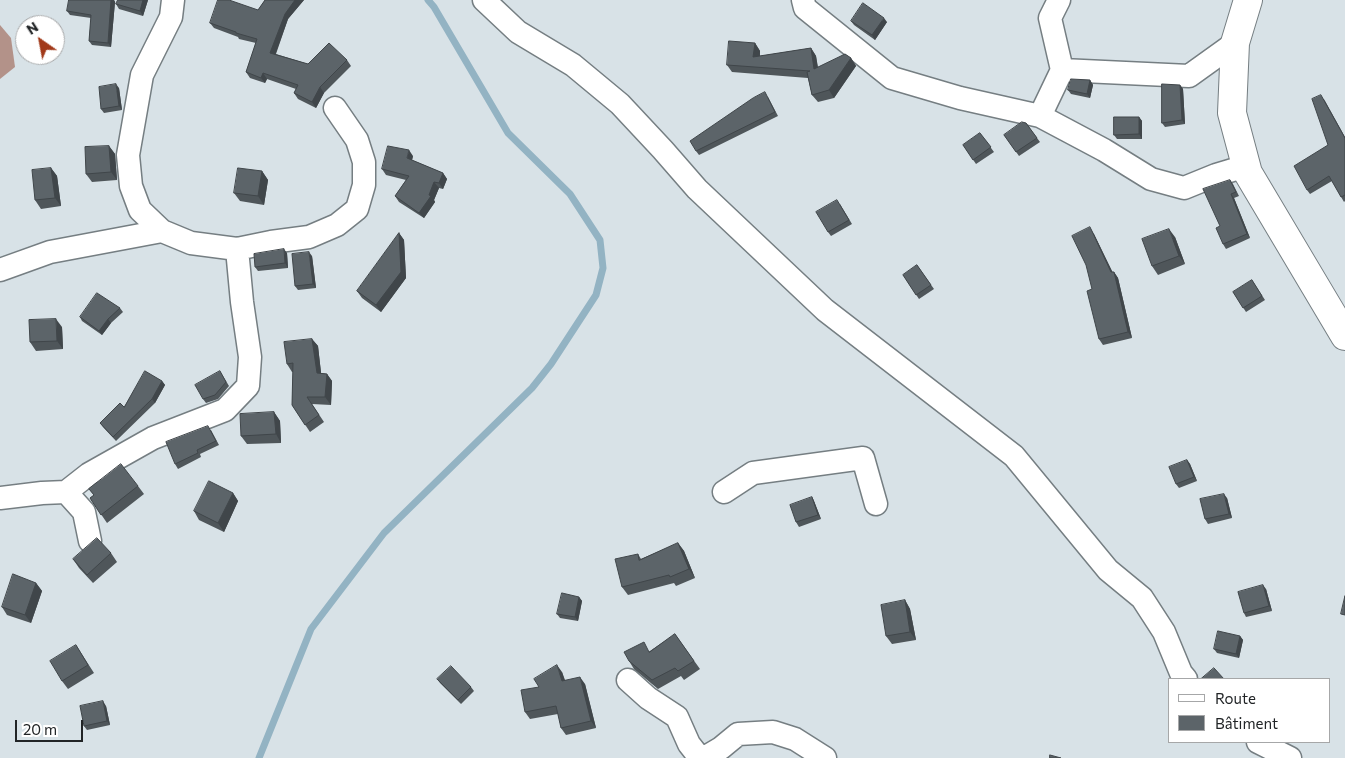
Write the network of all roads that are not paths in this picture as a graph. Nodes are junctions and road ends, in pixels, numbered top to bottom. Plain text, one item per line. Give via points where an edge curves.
1 (173, 0) edge
2 (484, 0) edge
3 (803, 0) edge
4 (1058, 0) edge
5 (1246, 1) edge
6 (1235, 42) junction
7 (1062, 70) junction
8 (335, 108) dead end
9 (1040, 116) junction
10 (1246, 166) junction
11 (162, 231) junction
12 (237, 249) junction
13 (0, 270) edge
14 (1345, 336) edge
15 (66, 492) junction
16 (724, 492) dead end
17 (0, 498) edge
18 (876, 504) dead end
19 (90, 541) edge
20 (1185, 678) edge
21 (628, 680) dead end
22 (1260, 743) edge
23 (702, 758) edge
24 (824, 758) edge
25 (1290, 758) edge

1 - 11 street via 171,17 142,75 128,155 131,186 140,210
2 - 20 street via 518,32 572,65 620,104 697,189 825,310 1014,456 1108,570 1142,598 1164,632
3 - 9 street via 805,8 892,78
4 - 7 street via 1050,18
5 - 6 highway
6 - 7 street via 1190,76
6 - 10 highway via 1232,113
7 - 9 street
8 - 12 street via 357,140 364,162 364,185 357,209 337,225 309,237
9 - 10 street via 1151,179 1184,188
10 - 14 highway
11 - 12 street via 192,242
11 - 13 street via 50,252
12 - 15 street via 250,356 248,386 225,410 153,438 89,474
15 - 17 street
15 - 19 street via 84,512
16 - 18 street via 753,474 863,458
21 - 23 street via 677,717 690,744
22 - 25 street
23 - 24 street via 738,734 773,732 795,739

